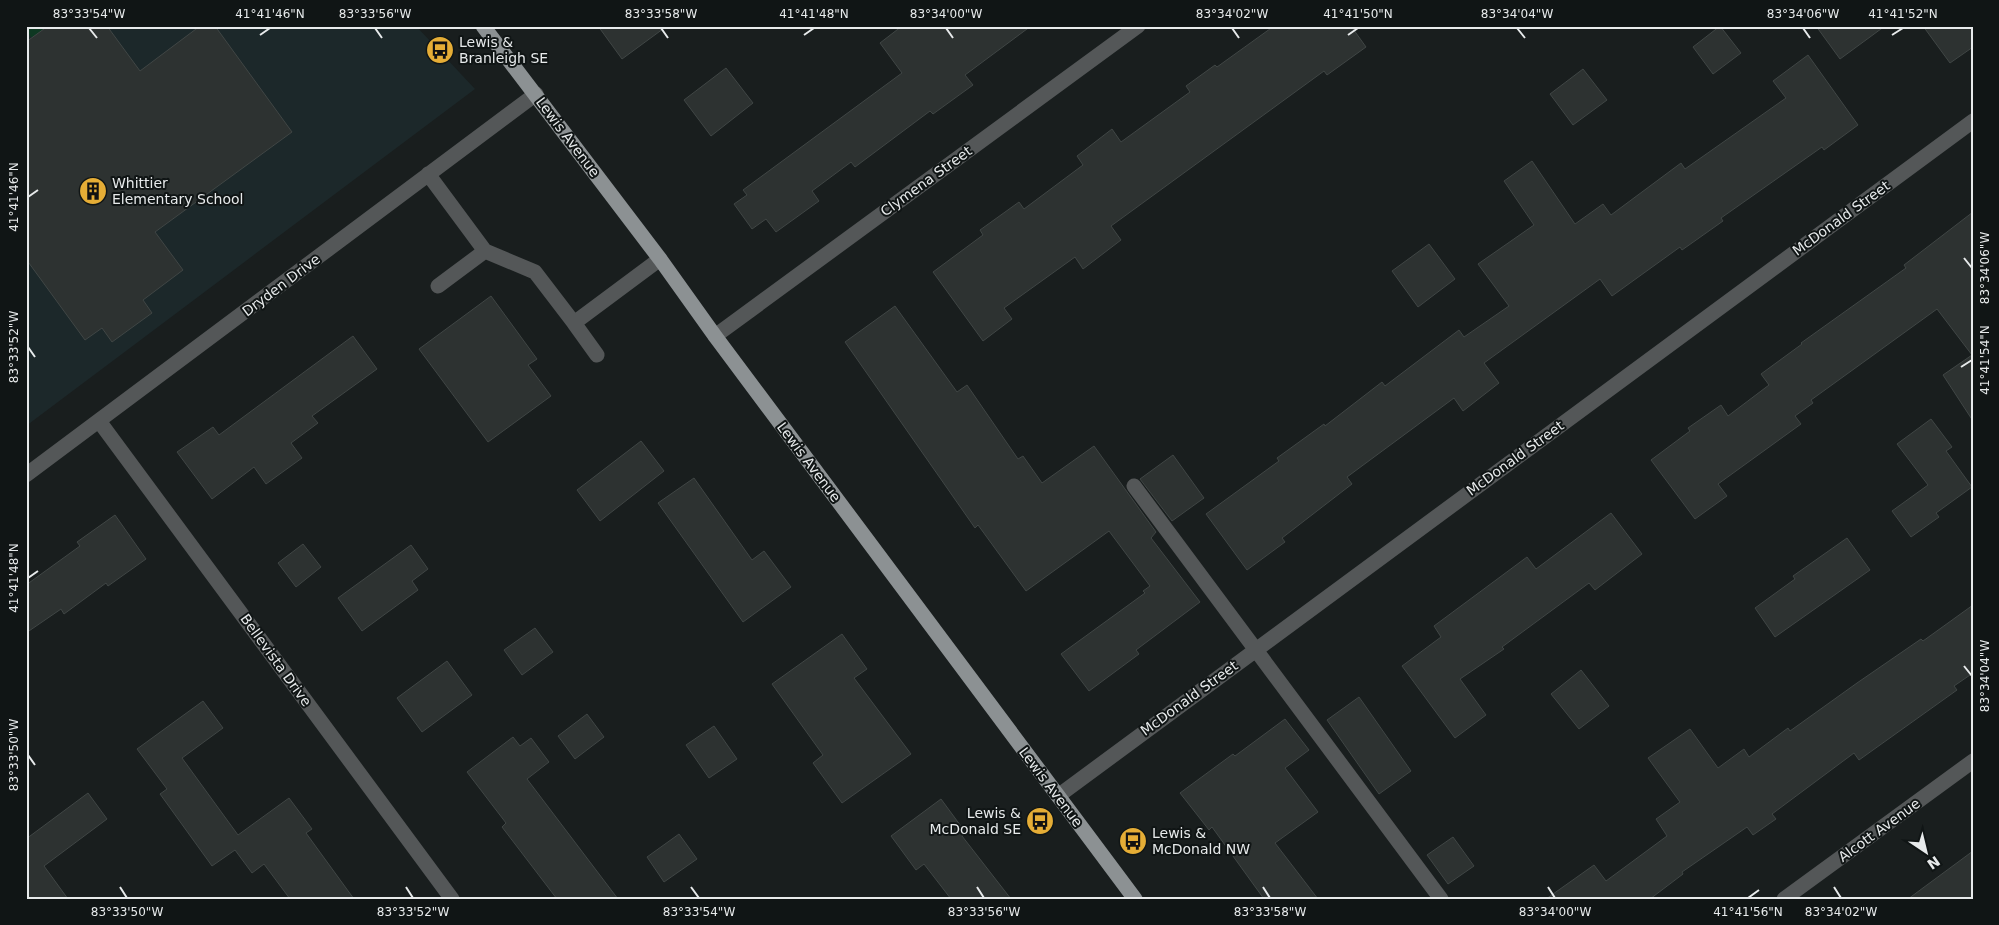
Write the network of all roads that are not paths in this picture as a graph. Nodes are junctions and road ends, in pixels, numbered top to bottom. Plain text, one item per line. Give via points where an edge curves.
1 (483, 26) edge
2 (1138, 26) edge
3 (536, 94) junction
4 (1973, 121) edge
5 (428, 174) junction
6 (485, 250) junction
7 (660, 260) junction
8 (438, 286) dead end
9 (574, 323) junction
10 (715, 336) junction
11 (597, 355) dead end
12 (99, 421) junction
13 (26, 476) edge
14 (1134, 486) dead end
15 (1255, 650) junction
16 (1973, 761) edge
17 (1058, 796) junction
18 (452, 899) edge
19 (1135, 899) edge
20 (1441, 899) edge
21 (1784, 899) edge

1 - 3 main road, Lewis Avenue
2 - 10 street, Clymena Street
3 - 5 street, Dryden Drive
3 - 7 main road, Lewis Avenue
4 - 15 street, McDonald Street
5 - 6 street
5 - 12 street, Dryden Drive
6 - 8 street
6 - 9 street via 535,272
7 - 9 street
7 - 10 main road, Lewis Avenue
9 - 11 street
10 - 17 main road, Lewis Avenue
12 - 13 street, Dryden Drive
12 - 18 street, Bellevista Drive
14 - 15 street
15 - 17 street, McDonald Street
15 - 20 street
16 - 21 street, Alcott Avenue
17 - 19 main road, Lewis Avenue

